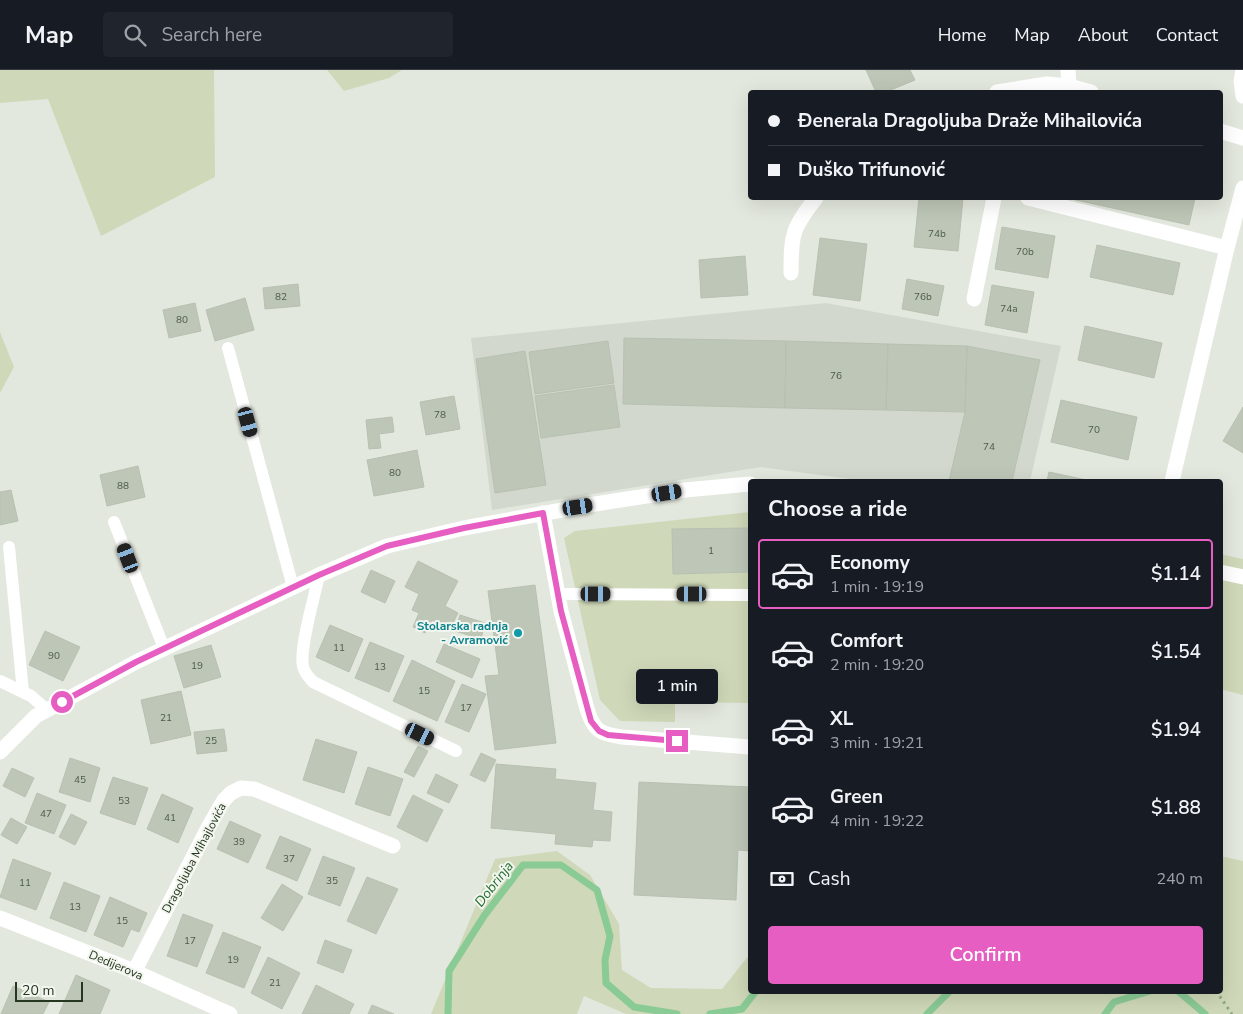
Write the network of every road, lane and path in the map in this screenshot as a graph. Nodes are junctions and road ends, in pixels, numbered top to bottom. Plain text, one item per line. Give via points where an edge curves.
1 (1068, 70) edge
2 (1242, 70) edge
3 (1047, 84) junction
4 (1069, 86) junction
5 (1010, 90) edge
6 (1036, 90) edge
7 (1084, 90) edge
8 (1243, 96) edge
9 (1223, 132) edge
10 (1243, 138) edge
11 (1243, 188) edge
12 (814, 200) edge
13 (994, 200) edge
14 (1036, 200) edge
15 (1227, 248) junction
16 (791, 273) dead end
17 (974, 299) dead end
18 (228, 348) dead end
19 (1172, 479) edge
20 (748, 484) edge
21 (543, 513) junction
22 (114, 522) dead end
23 (8, 547) dead end
24 (1223, 573) edge
25 (319, 575) junction
26 (1243, 577) edge
27 (293, 587) junction
28 (558, 594) junction
29 (748, 595) edge
30 (164, 648) junction
31 (0, 681) edge
32 (23, 692) junction
33 (48, 710) junction
34 (748, 747) edge
35 (0, 752) edge
36 (456, 752) dead end
37 (393, 846) dead end
38 (0, 918) edge
39 (134, 972) junction
40 (1218, 994) edge
41 (230, 1014) edge
42 (1232, 1014) edge

1 - 4 street
2 - 8 street
3 - 4 street
3 - 5 street
3 - 6 street
4 - 7 street
9 - 10 street
11 - 15 street
12 - 16 street via 794,229
13 - 17 street
14 - 15 street
15 - 19 street
18 - 27 lane
20 - 21 street via 685,490
21 - 25 street via 387,546
21 - 28 street
22 - 30 lane
23 - 32 lane
24 - 26 street
25 - 27 street
25 - 36 lane via 302,657 308,676 313,682
27 - 30 street
28 - 29 lane
28 - 34 street via 587,709 599,731 622,737
30 - 33 street
31 - 32 lane
32 - 33 lane
33 - 35 street via 36,716
37 - 39 street, Dragoljuba Mihajlovića via 254,789 241,788 224,800
38 - 39 street, Dedijerova
39 - 41 street, Dedijerova
40 - 42 path

